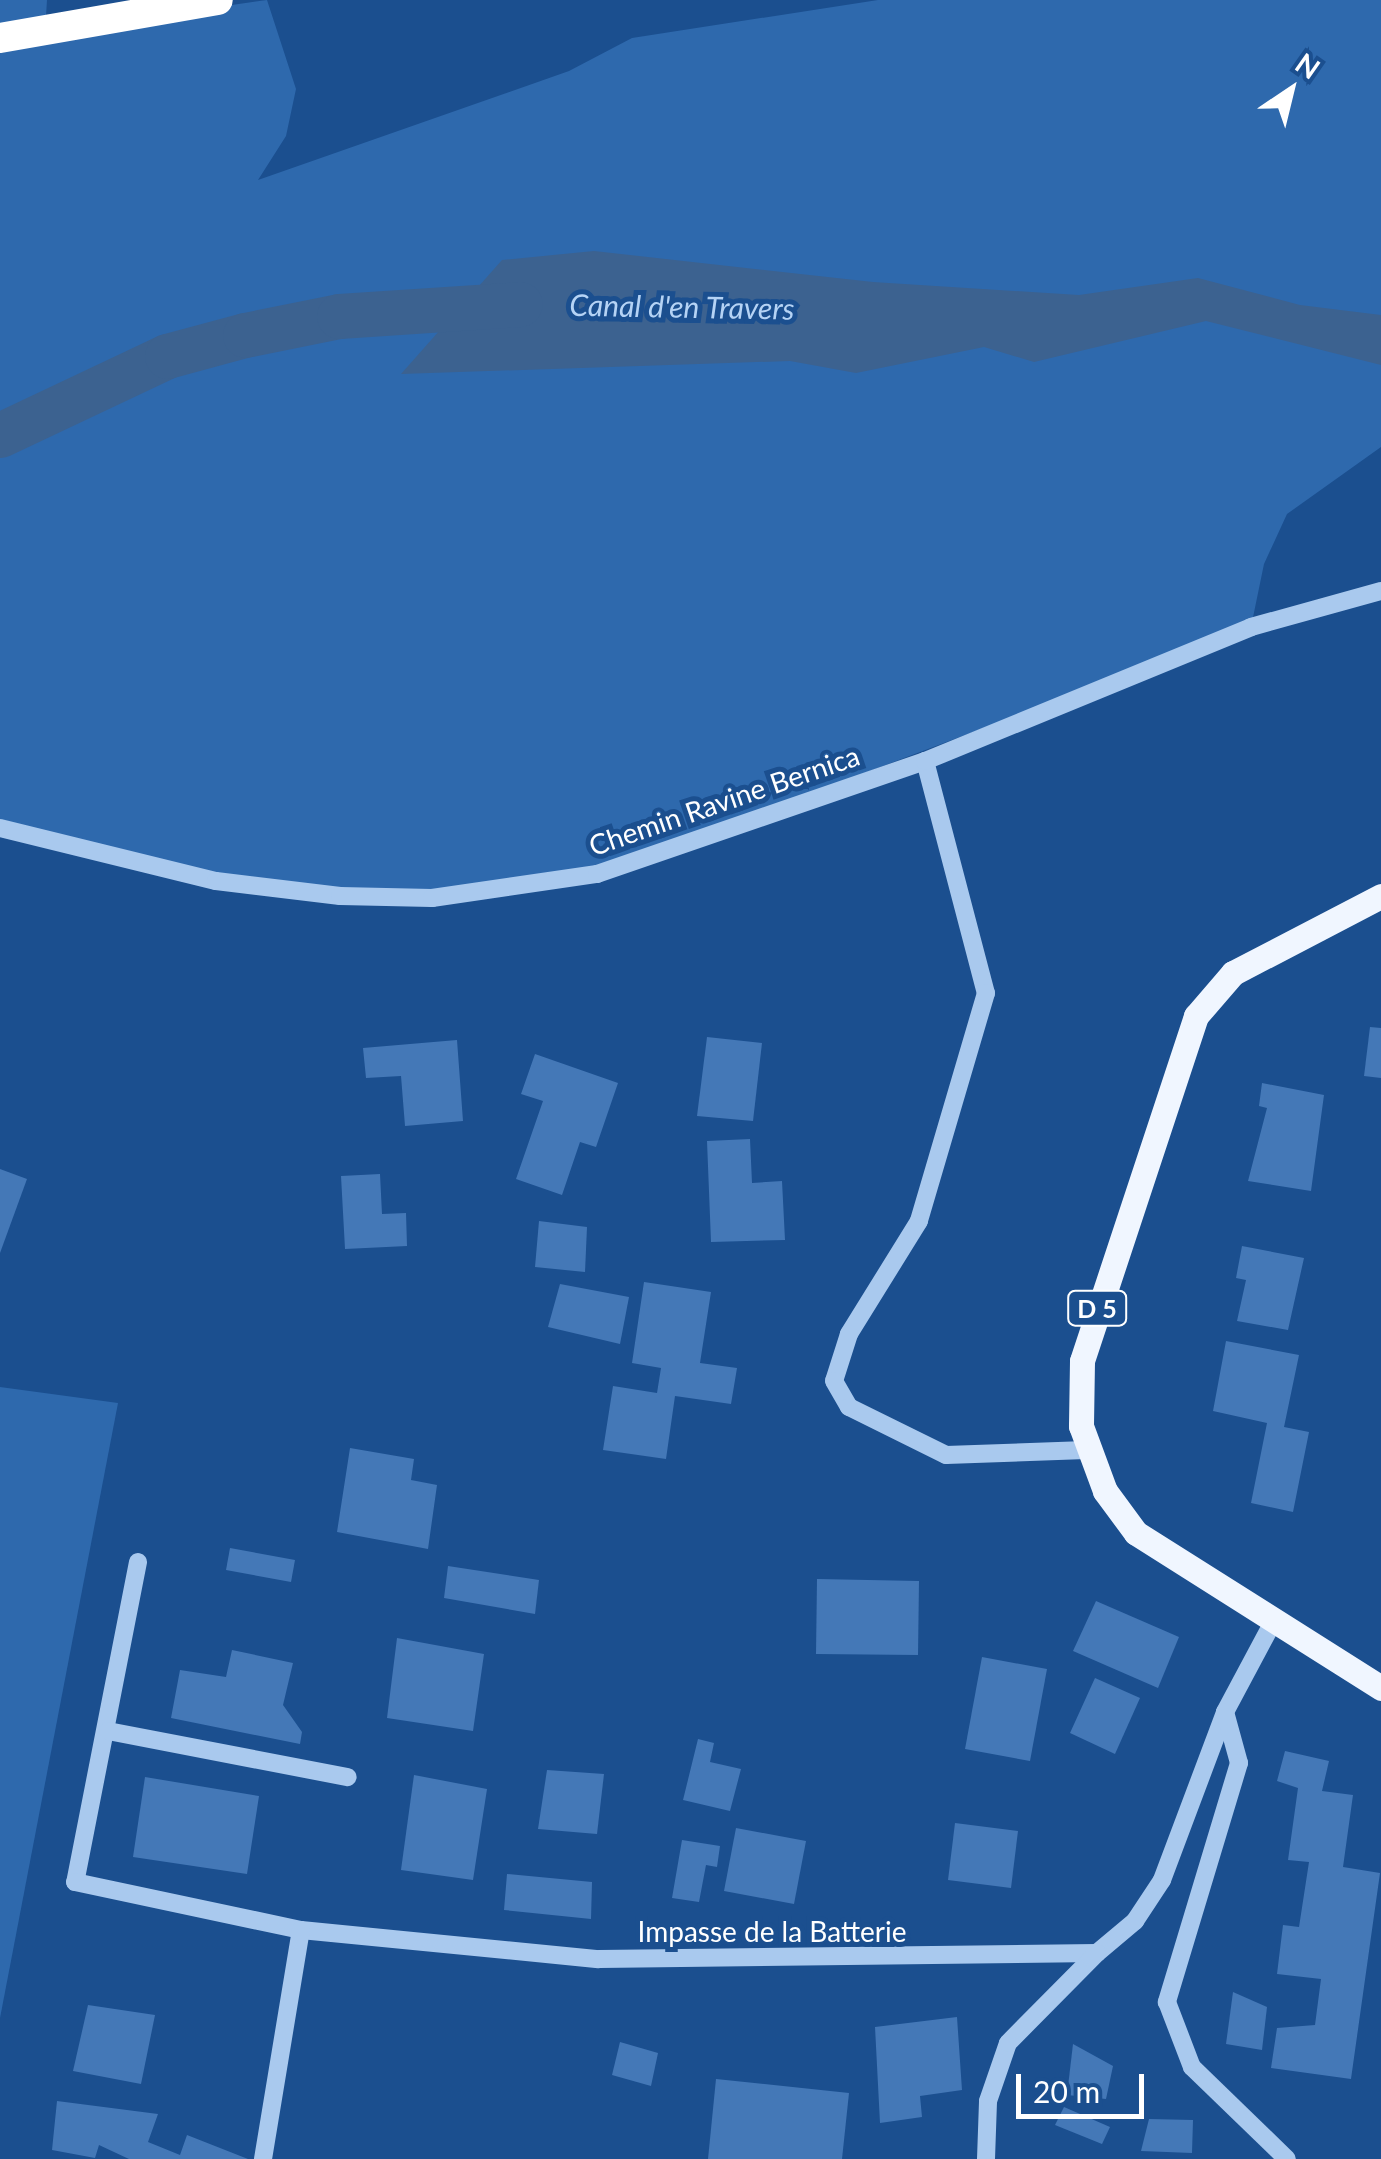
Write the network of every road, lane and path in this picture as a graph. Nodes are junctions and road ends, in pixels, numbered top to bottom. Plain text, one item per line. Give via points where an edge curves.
1 (218, 0) edge
2 (0, 38) edge
3 (1381, 591) edge
4 (924, 761) junction
5 (0, 828) edge
6 (1381, 896) edge
7 (1086, 1450) junction
8 (138, 1562) dead end
9 (1272, 1624) junction
10 (1381, 1688) edge
11 (1225, 1712) junction
12 (108, 1731) junction
13 (348, 1778) dead end
14 (302, 1930) junction
15 (1097, 1953) junction
16 (263, 2159) edge
17 (986, 2159) edge
18 (1287, 2159) edge

1 - 2 highway
3 - 4 street, Chemin Ravine Bernica via 1251,627
4 - 5 street, Chemin Ravine Bernica via 597,874 432,898 216,882
4 - 7 street via 986,993 919,1221 849,1334 834,1381 849,1407 946,1455
6 - 7 main road, D 5 via 1234,973 1196,1016 1082,1361
7 - 9 main road, D 5 via 1136,1533
8 - 12 street
9 - 10 main road, D 5
9 - 11 street
11 - 15 street via 1162,1880 1135,1921
11 - 18 street via 1240,1763 1167,2002 1192,2067
12 - 13 street
12 - 14 street, Impasse de la Batterie via 75,1882
14 - 15 street, Impasse de la Batterie via 599,1959
14 - 16 street
15 - 17 street via 1008,2043 988,2102

